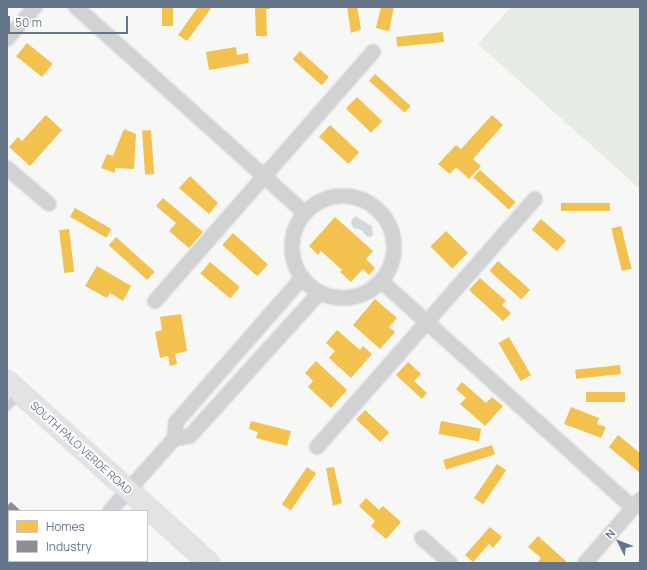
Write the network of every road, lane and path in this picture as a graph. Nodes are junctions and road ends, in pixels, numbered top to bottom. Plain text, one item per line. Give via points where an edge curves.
1 (35, 7) edge
2 (76, 7) edge
3 (7, 39) edge
4 (373, 52) dead end
5 (7, 168) edge
6 (263, 175) junction
7 (535, 199) dead end
8 (48, 204) dead end
9 (305, 213) junction
10 (302, 278) junction
11 (381, 281) junction
12 (319, 292) junction
13 (155, 301) dead end
14 (427, 323) junction
15 (11, 393) edge
16 (174, 439) junction
17 (317, 447) dead end
18 (128, 491) junction
19 (637, 504) edge
20 (111, 510) edge
21 (422, 538) dead end
22 (208, 563) edge
23 (450, 563) edge
24 (585, 563) edge

1 - 3 street
2 - 6 street
4 - 6 street
5 - 8 street
6 - 9 street
6 - 13 street
7 - 14 street
9 - 10 street via 296,228 292,245 294,262
9 - 11 street via 318,203 340,197 363,200 376,209 389,226 393,252 389,267
10 - 12 street
10 - 16 street via 176,422
11 - 12 street via 368,292 352,297 335,298
11 - 14 street
12 - 16 street via 190,436
14 - 17 street
14 - 19 street
15 - 18 main road, SOUTH PALO VERDE ROAD
16 - 18 street
18 - 20 street
18 - 22 main road, SOUTH PALO VERDE ROAD
19 - 24 street
21 - 23 street

